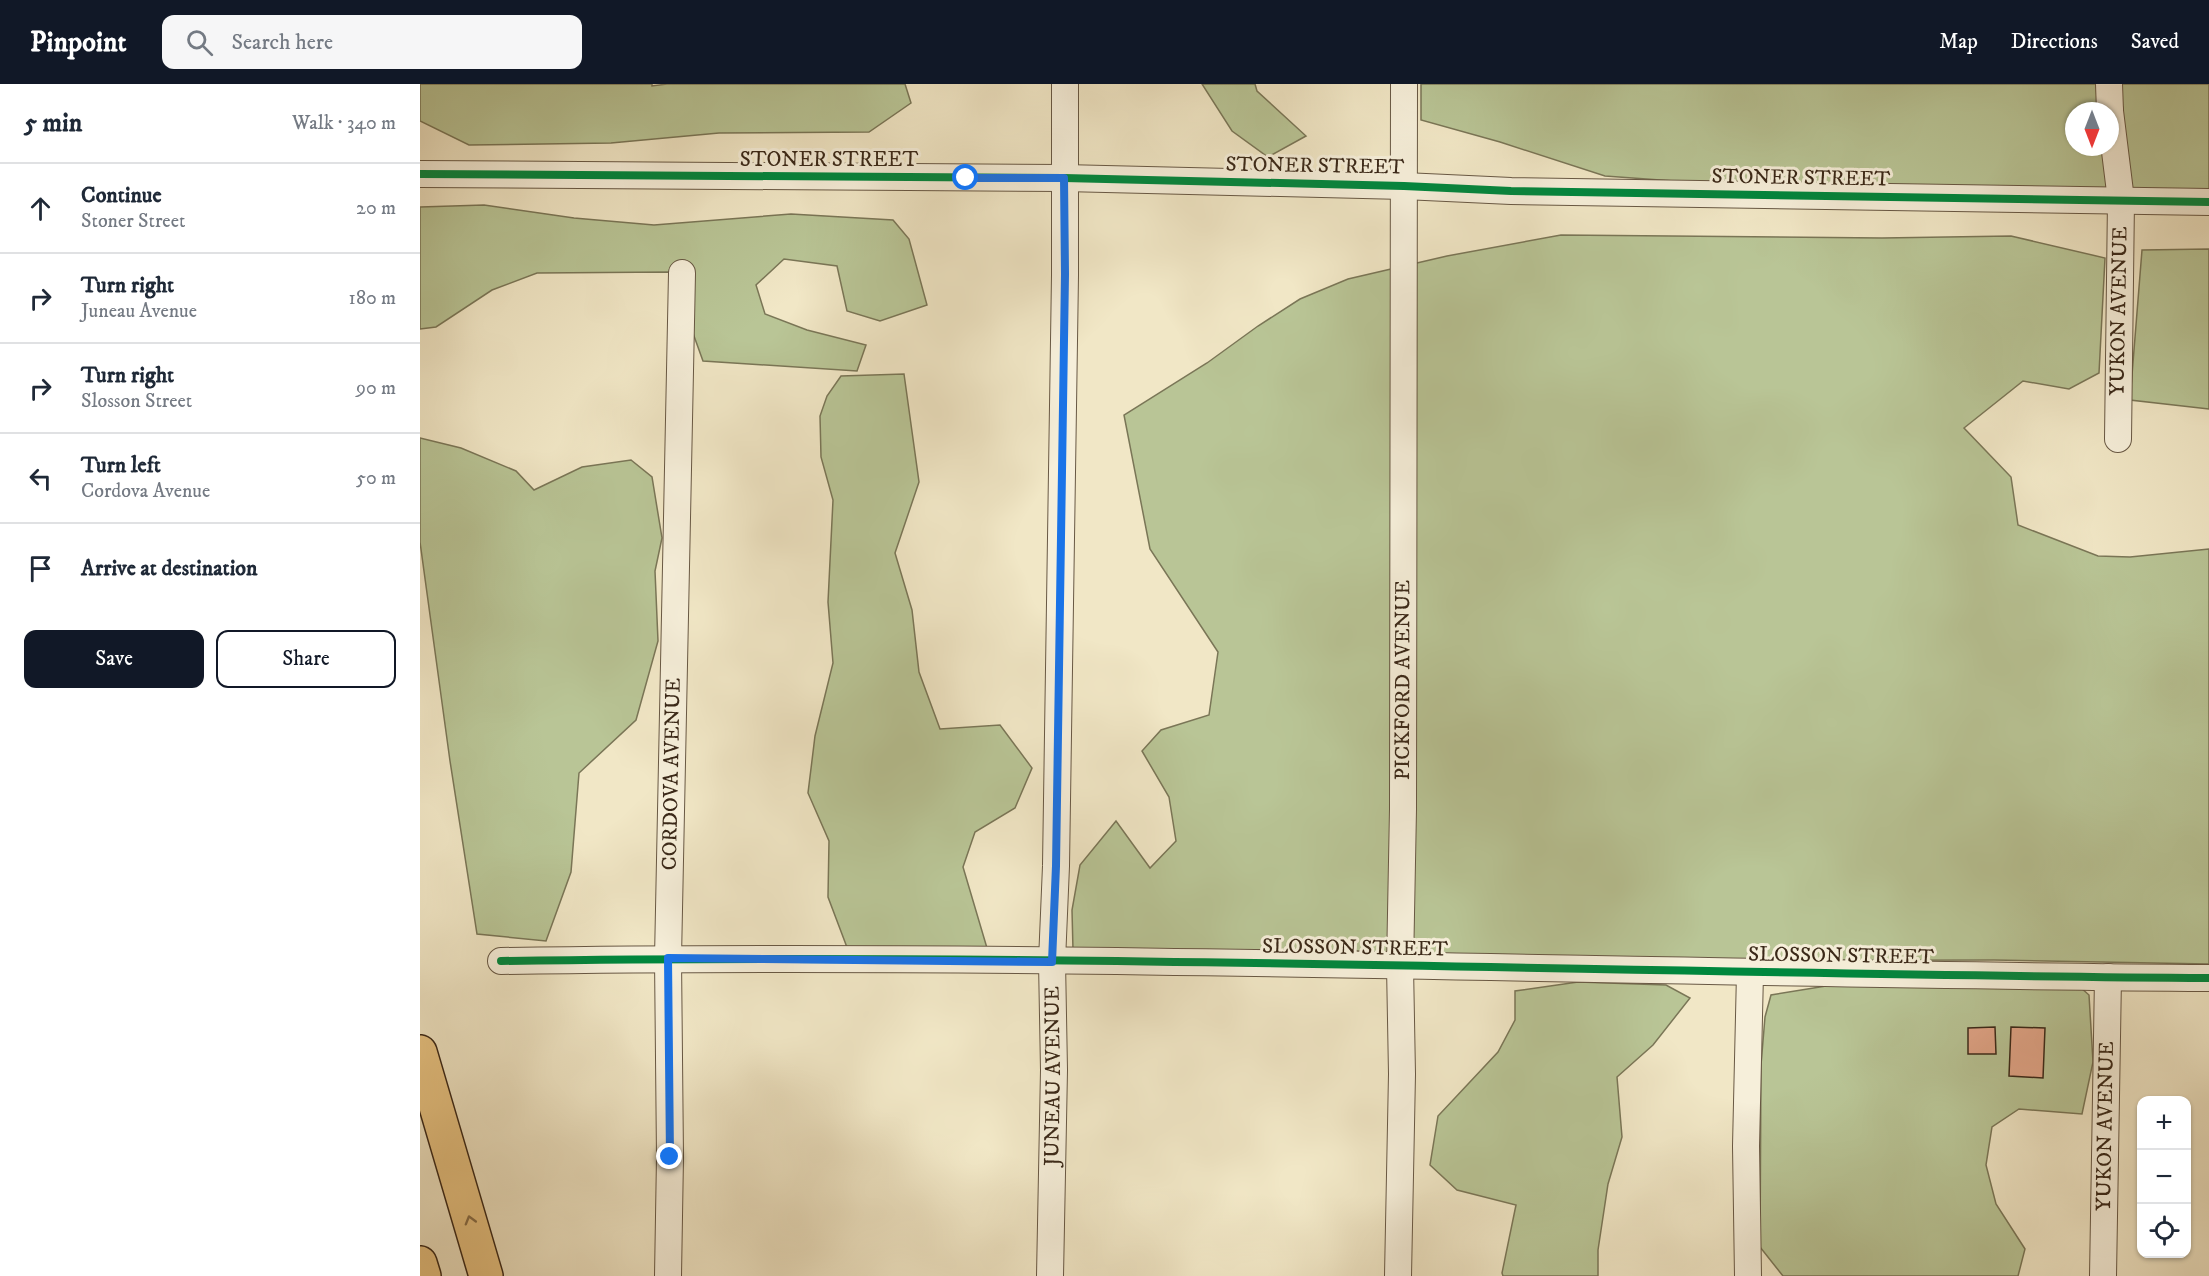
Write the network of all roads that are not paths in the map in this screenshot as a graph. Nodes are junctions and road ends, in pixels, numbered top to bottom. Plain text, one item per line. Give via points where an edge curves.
1 (1065, 84) edge
2 (1404, 84) edge
3 (2109, 84) edge
4 (2110, 102) edge
5 (2116, 156) edge
6 (426, 174) edge
7 (1064, 178) junction
8 (1404, 186) junction
9 (2121, 200) junction
10 (2209, 202) edge
11 (682, 273) dead end
12 (2118, 439) dead end
13 (668, 958) junction
14 (501, 960) dead end
15 (1052, 962) junction
16 (1400, 966) junction
17 (1750, 973) junction
18 (2108, 977) junction
19 (2209, 978) edge
20 (420, 1052) edge
21 (420, 1263) edge
22 (424, 1276) edge
23 (486, 1276) edge
24 (668, 1276) edge
25 (1050, 1276) edge
26 (1398, 1276) edge
27 (1748, 1276) edge
28 (2103, 1276) edge

1 - 7 street, JUNEAU AVENUE
2 - 8 street, PICKFORD AVENUE
3 - 4 street, YUKON AVENUE
5 - 9 street, YUKON AVENUE
6 - 7 street, STONER STREET
7 - 8 street, STONER STREET
7 - 15 street, JUNEAU AVENUE
8 - 9 street, STONER STREET
8 - 16 street, PICKFORD AVENUE
9 - 10 street, STONER STREET
9 - 12 street, YUKON AVENUE
11 - 13 street, CORDOVA AVENUE
13 - 14 street, SLOSSON STREET
13 - 15 street, SLOSSON STREET
13 - 24 street, CORDOVA AVENUE
15 - 16 street, SLOSSON STREET
15 - 25 street, JUNEAU AVENUE
16 - 17 street, SLOSSON STREET
16 - 26 street, PICKFORD AVENUE
17 - 18 street, SLOSSON STREET
17 - 27 street
18 - 19 street, SLOSSON STREET
18 - 28 street, YUKON AVENUE
23 -> 20 highway
21 - 22 highway

